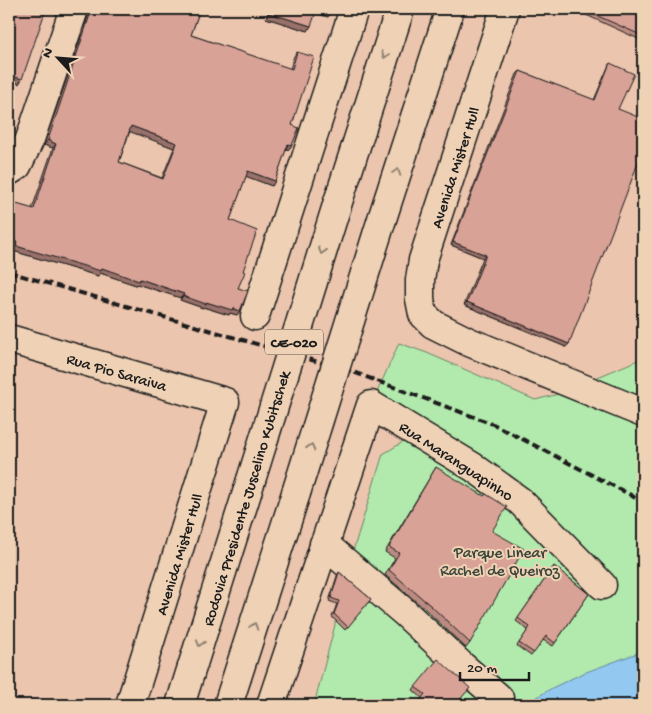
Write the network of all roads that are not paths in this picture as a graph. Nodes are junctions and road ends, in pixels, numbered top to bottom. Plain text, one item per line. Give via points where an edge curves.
1 (74, 9) edge
2 (354, 9) edge
3 (400, 9) edge
4 (450, 9) edge
5 (504, 10) edge
6 (9, 172) edge
7 (255, 316) dead end
8 (9, 339) edge
9 (225, 402) joint
10 (643, 413) edge
11 (324, 544) junction
12 (602, 584) dead end
13 (499, 698) dead end
14 (130, 705) edge
15 (180, 705) edge
16 (228, 705) edge
17 (272, 705) edge

1 - 6 main road via 30,139 17,166
2 - 7 main road
3 -> 15 main road, Rodovia Presidente Juscelino Kubitschek / CE-020, bridge
16 -> 4 main road, CE-020, bridge
5 - 10 main road, Avenida Mister Hull via 423,260 420,280 423,314 433,324 469,342
8 - 9 main road, Rua Pio Saraiva
9 - 14 main road, Avenida Mister Hull
11 - 12 main road, Rua Maranguapinho via 372,404 473,467 520,501
11 - 13 main road
11 - 17 main road

